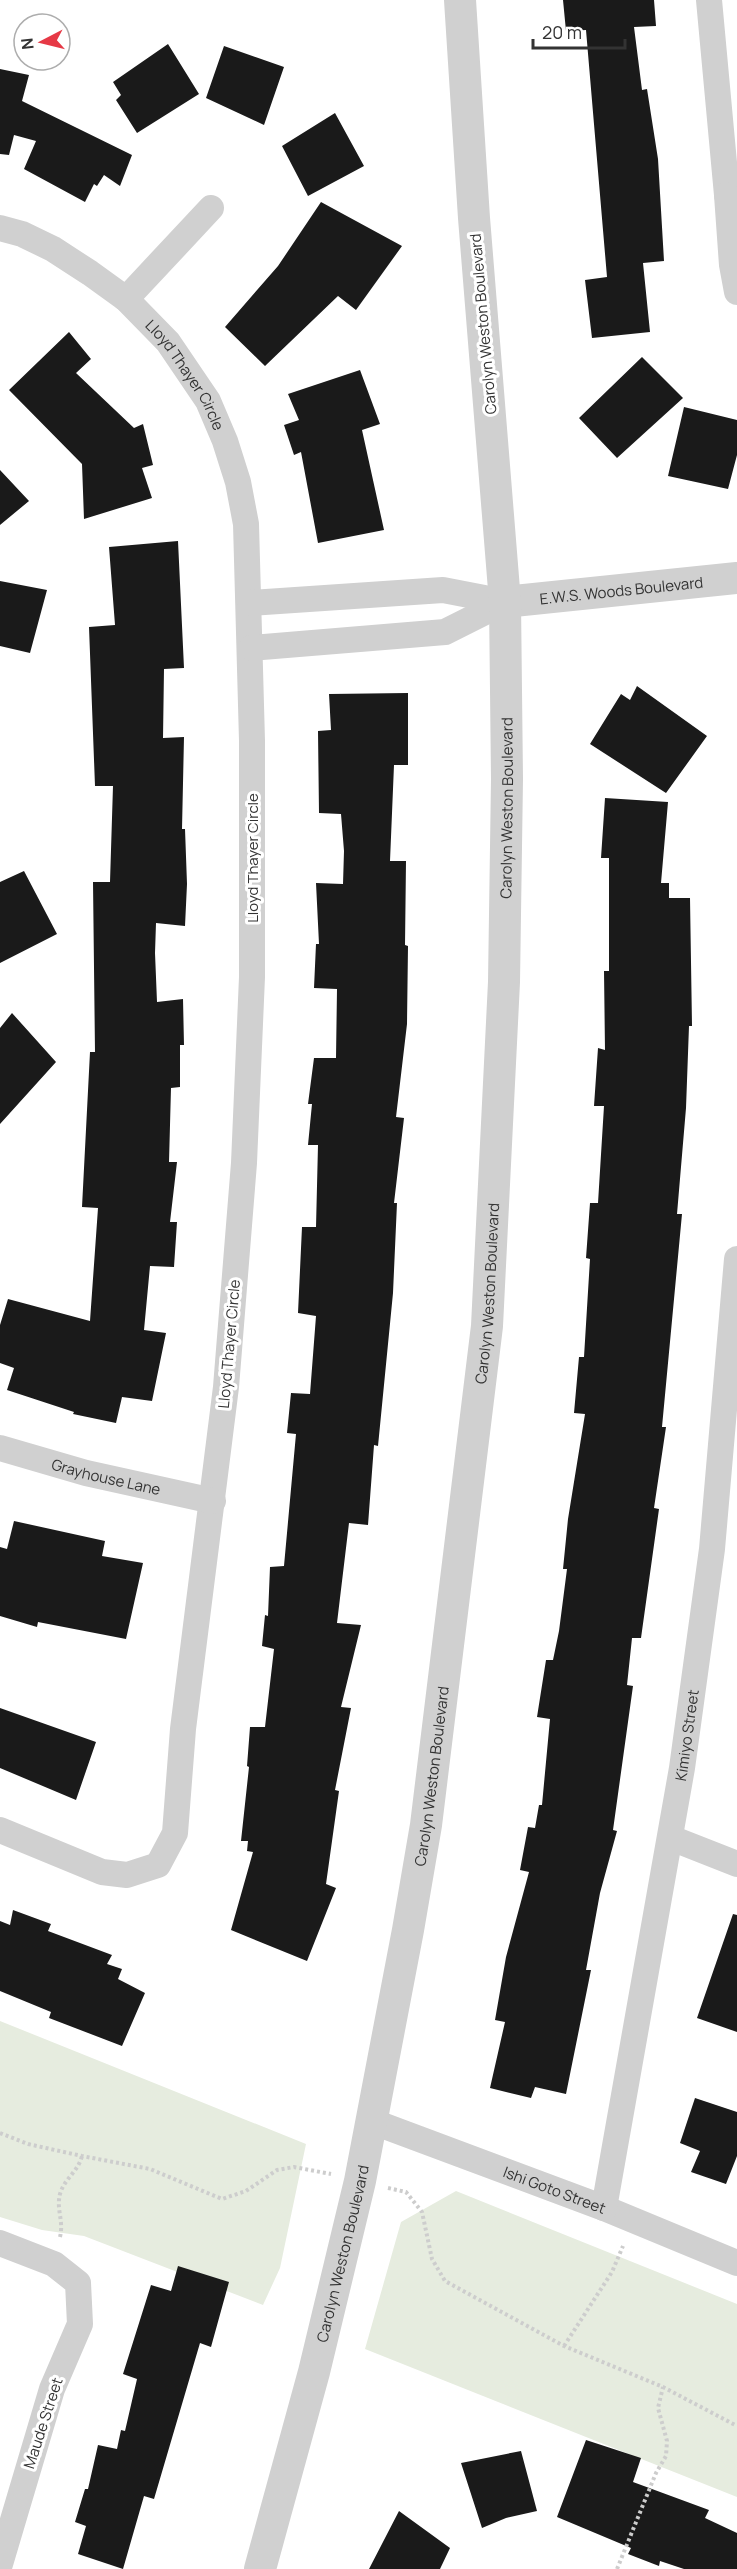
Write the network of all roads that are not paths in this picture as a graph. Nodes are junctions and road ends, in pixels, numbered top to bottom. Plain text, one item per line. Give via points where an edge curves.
1 (460, 0) edge
2 (709, 0) edge
3 (732, 195) edge
4 (211, 208) dead end
5 (0, 228) edge
6 (737, 292) edge
7 (126, 299) junction
8 (737, 578) edge
9 (505, 602) junction
10 (250, 603) junction
11 (251, 648) junction
12 (737, 1259) edge
13 (736, 1300) edge
14 (0, 1448) edge
15 (213, 1501) junction
16 (0, 1830) edge
17 (670, 1838) junction
18 (737, 1864) edge
19 (371, 2121) junction
20 (604, 2208) junction
21 (0, 2243) edge
22 (737, 2263) edge
23 (0, 2564) edge
24 (260, 2569) edge

1 - 9 street, Carolyn Weston Boulevard
2 - 3 street
3 - 6 street via 732,266
4 - 7 street
5 - 7 street, Lloyd Thayer Circle via 53,249
7 - 10 street, Lloyd Thayer Circle via 150,320 187,367 208,401 225,441 246,524
8 - 9 street, E.W.S. Woods Boulevard
9 - 10 street via 443,590
9 - 11 street via 445,632
9 - 19 street, Carolyn Weston Boulevard via 504,982 487,1326 426,1825
10 - 11 street, Lloyd Thayer Circle
11 - 15 street, Lloyd Thayer Circle via 251,1012 244,1163
12 - 13 street, Kimiyo Street
13 - 17 street, Kimiyo Street via 712,1550
14 - 15 street, Grayhouse Lane via 87,1473
15 - 16 street, Lloyd Thayer Circle via 183,1729 175,1833 164,1857 158,1865 137,1873 102,1872
17 - 18 street
17 - 20 street, Kimiyo Street
19 - 20 street, Ishi Goto Street
19 - 24 street, Carolyn Weston Boulevard via 314,2372
20 - 22 street, Ishi Goto Street
21 - 23 street, Maude Street via 54,2264 78,2283 80,2324 52,2389

